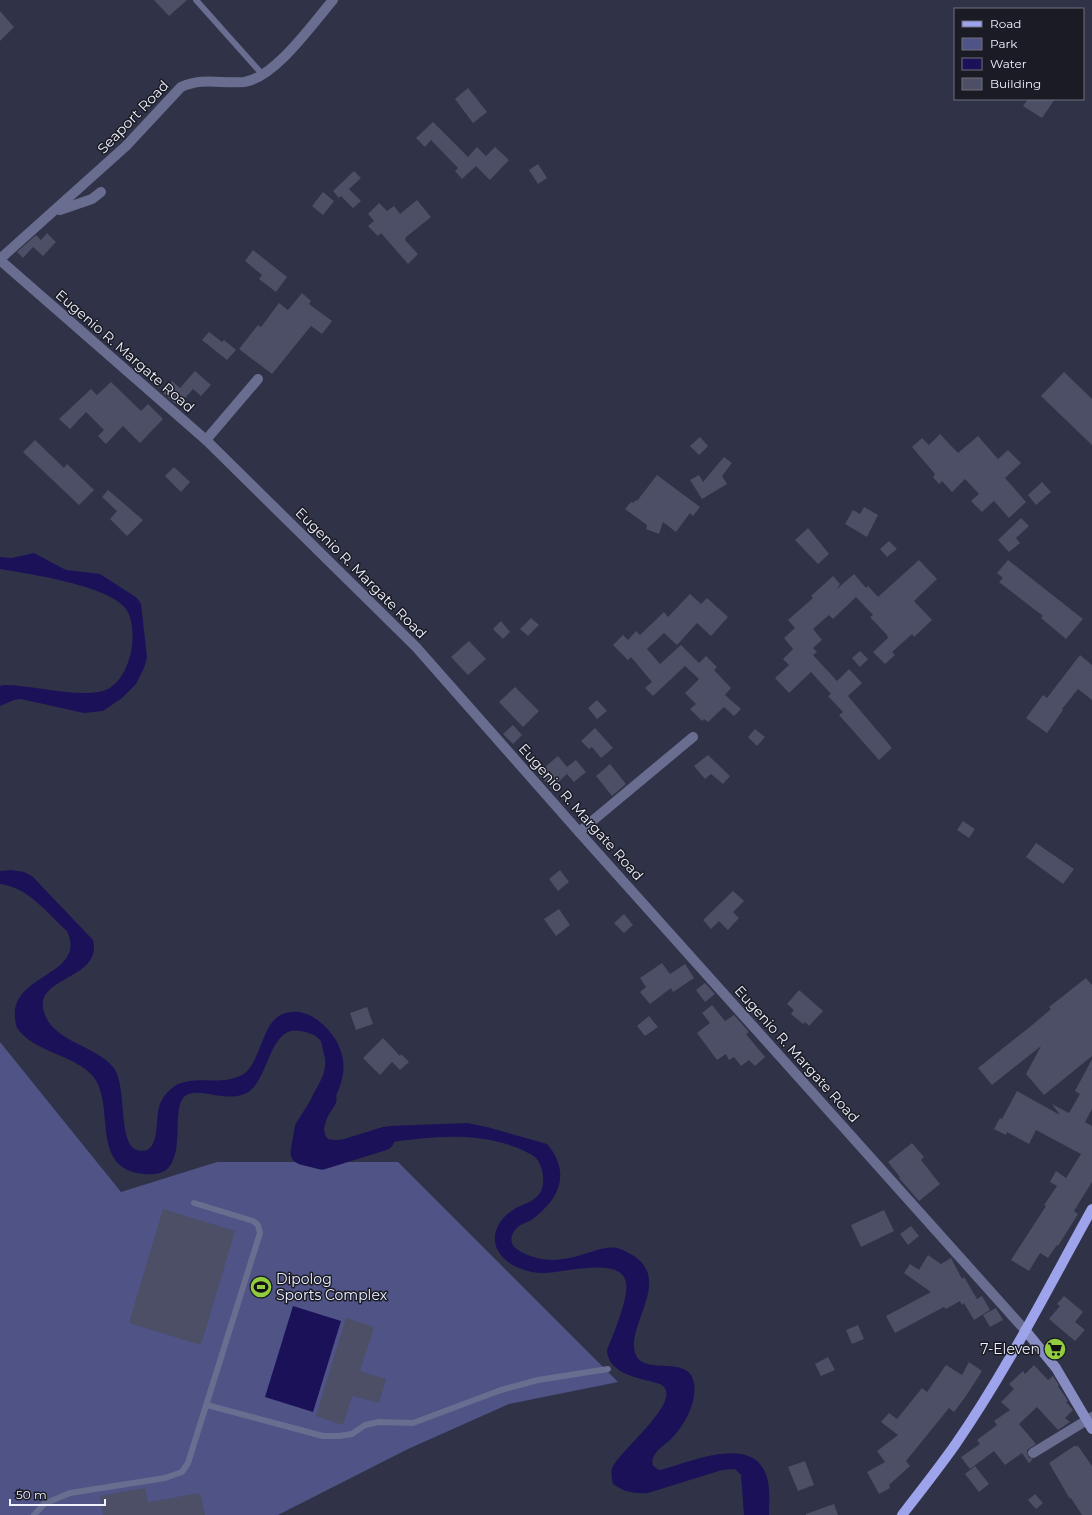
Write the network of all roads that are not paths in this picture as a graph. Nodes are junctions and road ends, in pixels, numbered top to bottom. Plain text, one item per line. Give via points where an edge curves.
1 (196, 0) edge
2 (333, 0) edge
3 (262, 75) junction
4 (102, 192) dead end
5 (48, 217) junction
6 (0, 259) edge
7 (258, 379) dead end
8 (206, 440) junction
9 (693, 737) dead end
10 (579, 832) junction
11 (194, 1203) dead end
12 (1092, 1209) edge
13 (1025, 1330) junction
14 (608, 1369) dead end
15 (207, 1404) junction
16 (1090, 1418) edge
17 (1092, 1429) edge
18 (1033, 1453) dead end
19 (34, 1515) edge
20 (902, 1515) edge

1 - 3 lane
2 - 3 street, Seaport Road via 281,61
3 - 5 street, Seaport Road via 247,82 193,82 181,87 126,146
4 - 5 street via 92,199
5 - 6 street, Seaport Road
6 - 8 street, Eugenio R. Margate Road
7 - 8 street
8 - 10 street, Eugenio R. Margate Road via 416,647
9 - 10 street
10 - 13 street, Eugenio R. Margate Road
11 - 15 lane via 253,1221 258,1225 260,1233
12 - 13 main road
13 - 16 street, Eugenio R. Margate Road via 1056,1368
13 - 20 main road via 955,1445
14 - 15 lane via 538,1380 501,1390 413,1423 379,1422 365,1425 352,1434 339,1436 323,1436
15 - 19 lane via 188,1463 182,1472 165,1478 70,1493 44,1504
16 - 17 street, Eugenio R. Margate Road
16 - 18 street

